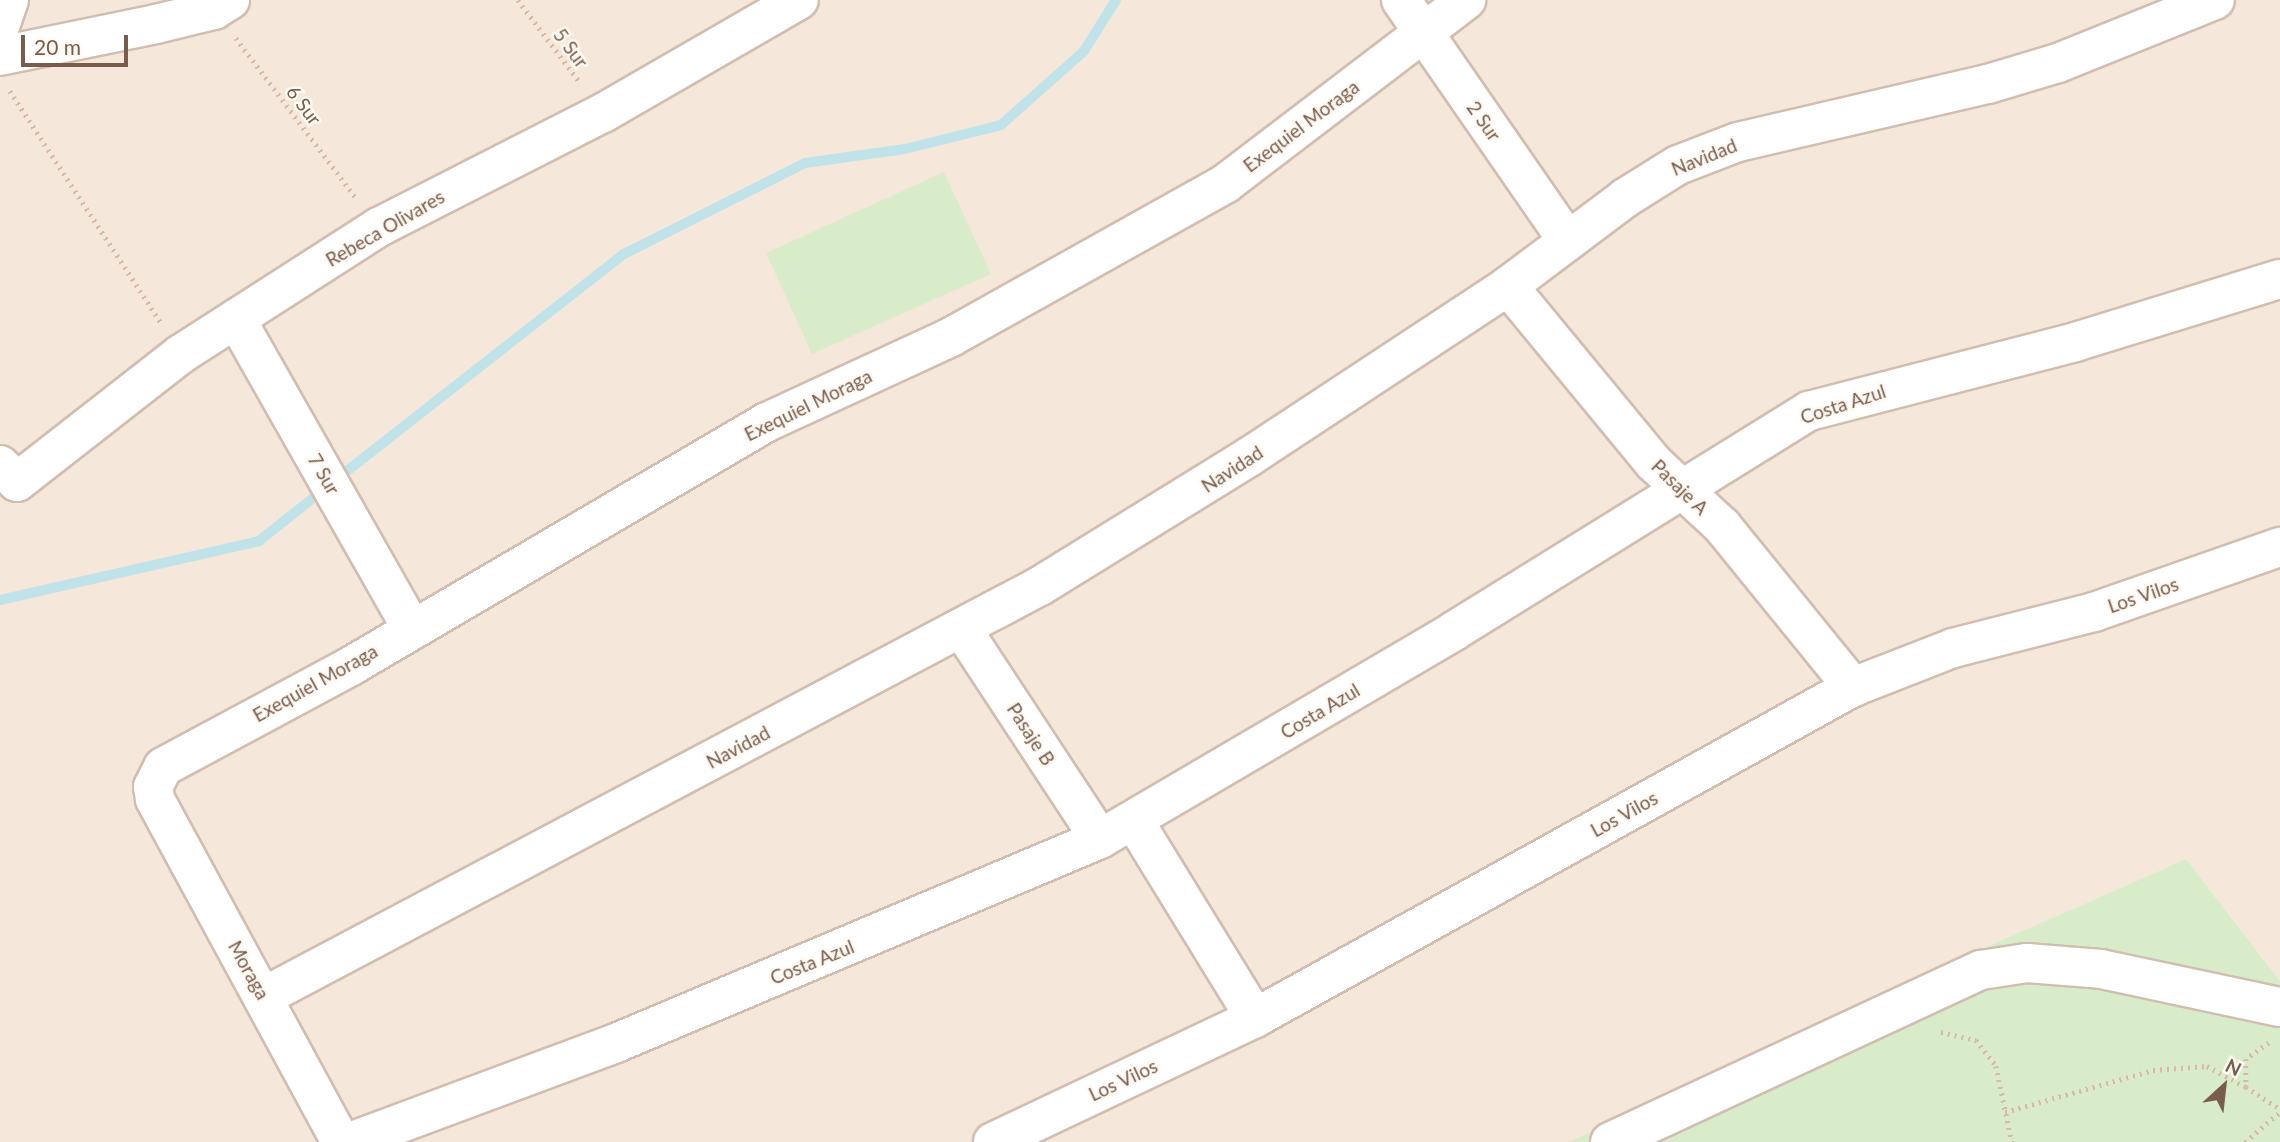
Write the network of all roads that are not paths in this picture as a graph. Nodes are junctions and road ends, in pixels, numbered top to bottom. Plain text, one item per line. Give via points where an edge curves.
1 (9, 0) edge
2 (799, 0) edge
3 (1401, 0) edge
4 (1466, 0) edge
5 (2215, 0) edge
6 (222, 5) edge
7 (0, 26) edge
8 (1423, 34) junction
9 (4, 71) edge
10 (1569, 242) junction
11 (2280, 279) edge
12 (1508, 286) junction
13 (236, 319) junction
14 (0, 465) edge
15 (1684, 490) junction
16 (2280, 547) edge
17 (412, 629) junction
18 (962, 629) junction
19 (1853, 687) junction
20 (155, 799) joint
21 (1133, 821) junction
22 (1100, 839) junction
23 (263, 997) junction
24 (2280, 1007) edge
25 (1255, 1018) junction
26 (341, 1142) edge
27 (350, 1142) edge
28 (993, 1142) edge
29 (1610, 1142) edge

1 - 7 street
2 - 13 street, Rebeca Olivares via 603,113 379,228
3 - 8 street, 2 Sur
4 - 8 street, Exequiel Moraga
5 - 10 street, Navidad via 2098,48 2000,80 1707,152 1650,180
6 - 9 street
8 - 10 street, 2 Sur
8 - 17 street, Exequiel Moraga via 1226,183 951,337 767,422
10 - 12 street, Navidad
11 - 15 street, Costa Azul via 2075,342 1809,411
12 - 15 street, Pasaje A via 1654,463
12 - 18 street, Navidad via 1145,525
13 - 14 street, Rebeca Olivares via 181,354 17,482
13 - 17 street, 7 Sur
15 - 19 street, Pasaje A via 1722,526
15 - 21 street, Costa Azul
16 - 19 street, Los Vilos via 2094,612 1953,648
17 - 20 street, Exequiel Moraga via 175,758 157,777
18 - 22 street, Pasaje B
18 - 23 street, Navidad
19 - 25 street, Los Vilos
20 - 23 street, Moraga
21 - 22 street, Costa Azul
21 - 25 street
22 - 27 street, Costa Azul via 616,1043
23 - 26 street, Moraga
24 - 29 street via 2101,969 2027,963 1981,970
25 - 28 street, Los Vilos

